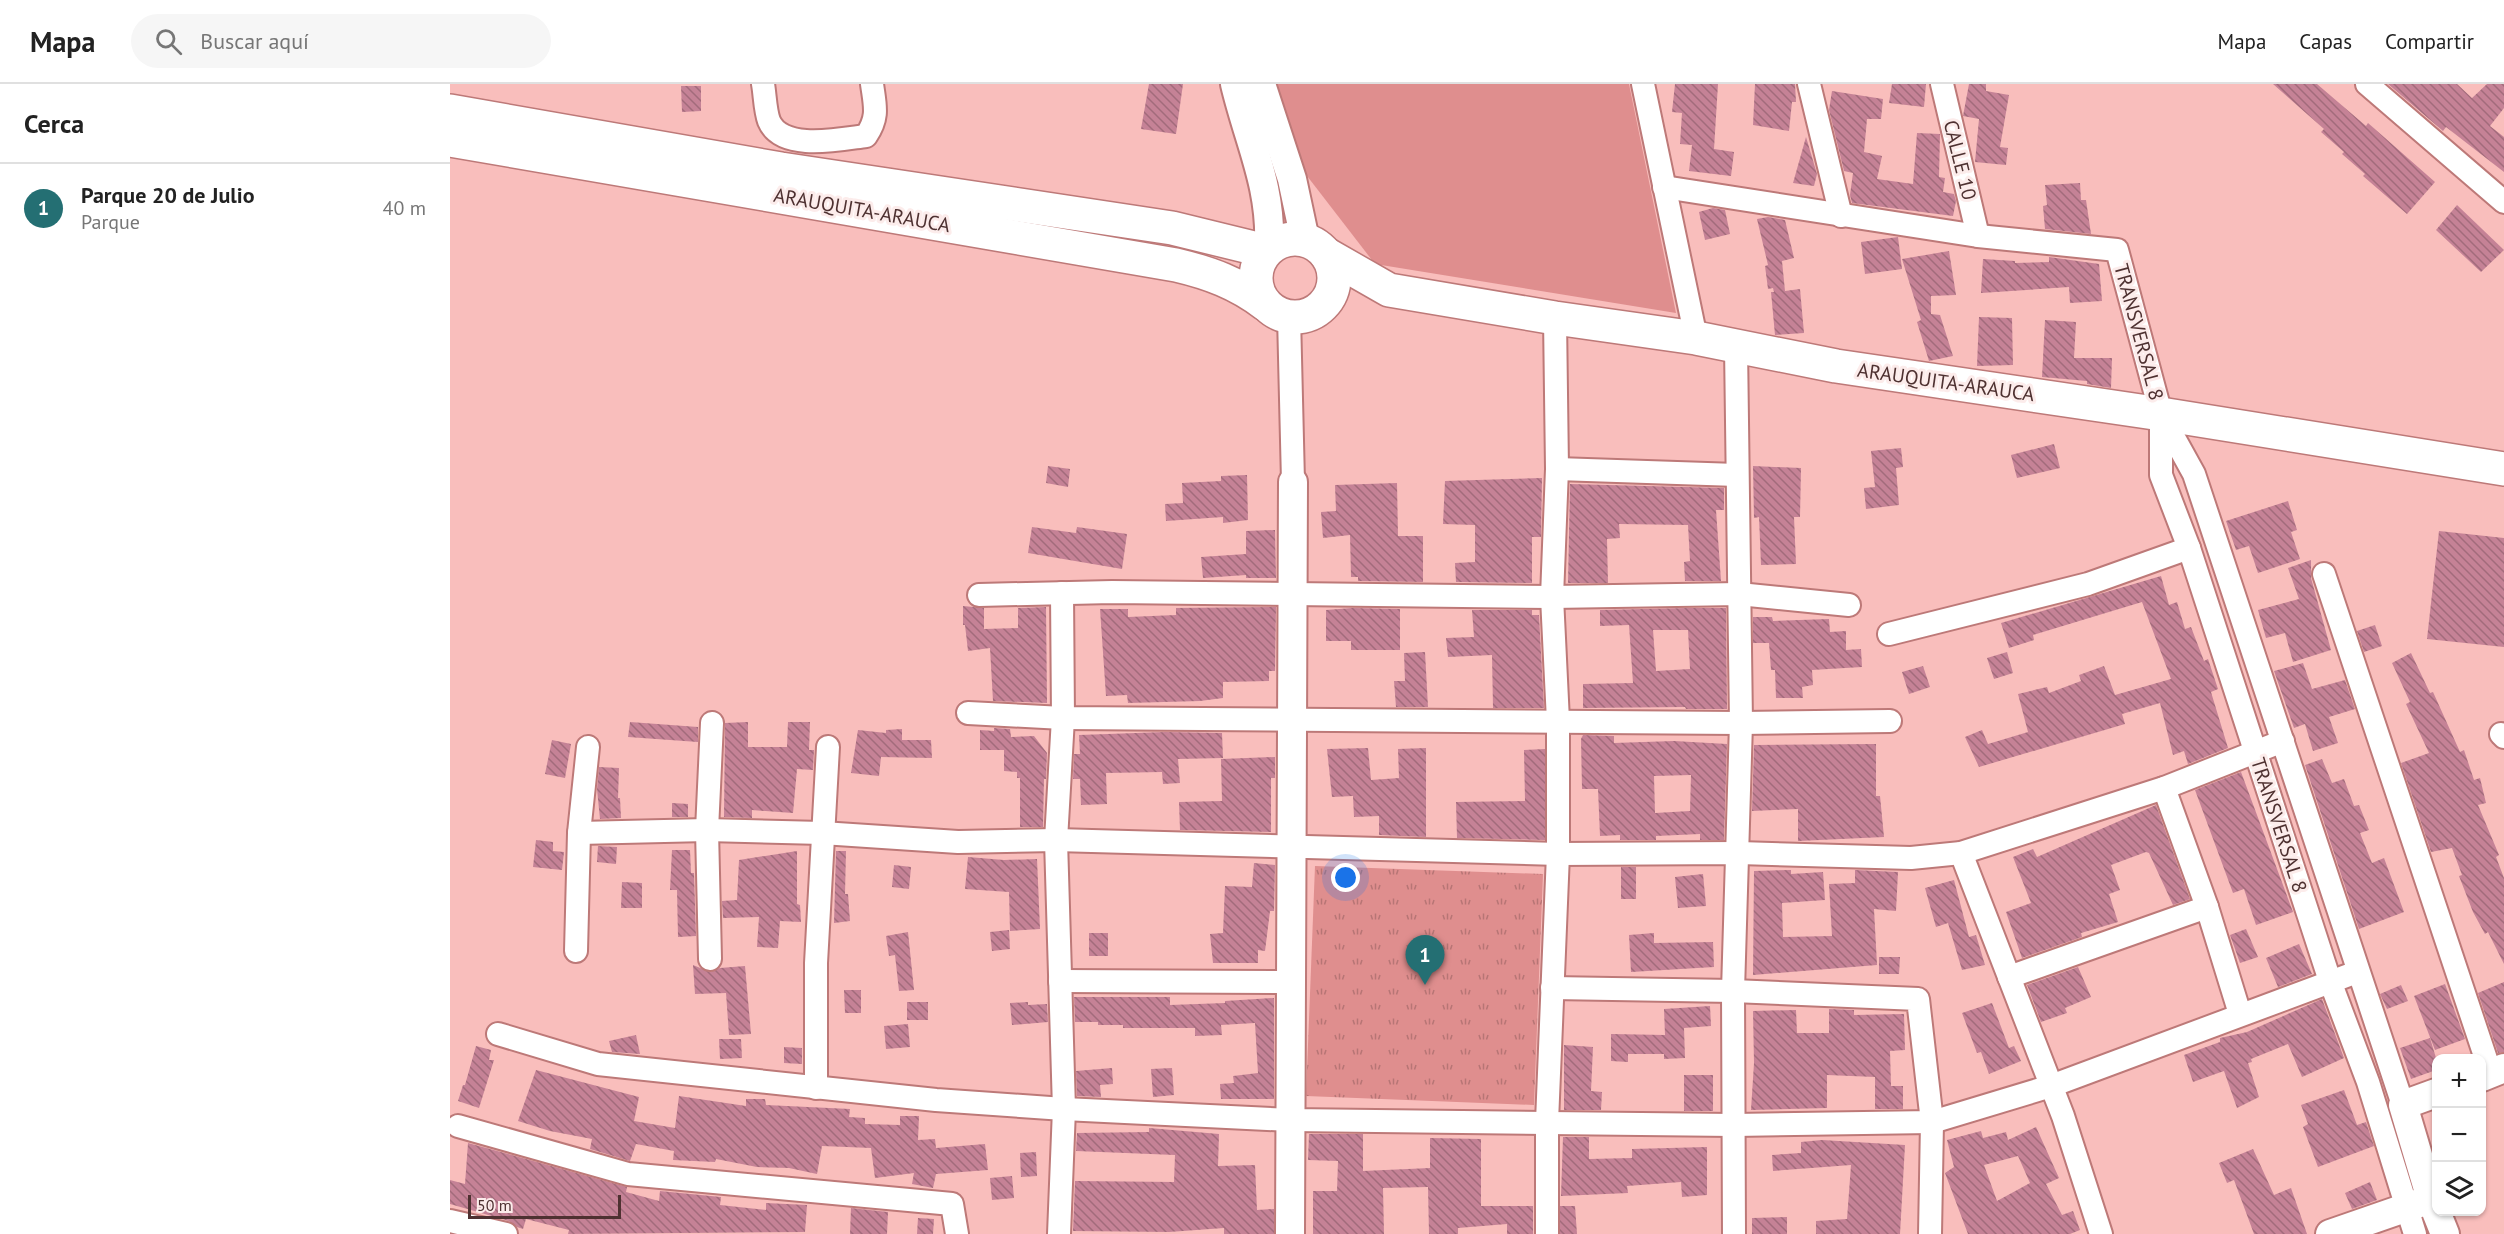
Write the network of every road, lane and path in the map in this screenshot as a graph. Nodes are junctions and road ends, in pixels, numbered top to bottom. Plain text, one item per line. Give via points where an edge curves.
1 (763, 84) edge
2 (872, 84) edge
3 (1235, 84) edge
4 (1261, 84) edge
5 (1642, 84) edge
6 (1809, 84) edge
7 (1942, 84) edge
8 (2367, 84) edge
9 (450, 111) edge
10 (450, 140) edge
11 (1664, 187) junction
12 (2504, 202) edge
13 (1841, 216) junction
14 (1978, 236) junction
15 (1315, 247) junction
16 (1267, 250) junction
17 (1389, 290) junction
18 (1290, 311) junction
19 (1555, 318) junction
20 (1696, 338) junction
21 (1736, 346) junction
22 (2161, 414) junction
23 (1557, 469) junction
24 (2504, 469) edge
25 (1737, 475) junction
26 (1293, 482) joint
27 (2189, 548) junction
28 (2324, 574) dead end
29 (1062, 593) junction
30 (1739, 594) junction
31 (980, 595) dead end
32 (1293, 595) junction
33 (1552, 597) junction
34 (1849, 606) dead end
35 (1889, 634) dead end
36 (968, 713) dead end
37 (1063, 718) junction
38 (1292, 718) junction
39 (1890, 721) dead end
40 (1558, 722) junction
41 (712, 723) dead end
42 (1741, 723) junction
43 (2283, 741) junction
44 (588, 747) dead end
45 (828, 747) dead end
46 (2255, 753) junction
47 (2164, 788) junction
48 (707, 830) junction
49 (579, 832) junction
50 (822, 833) junction
51 (1056, 840) junction
52 (1292, 846) junction
53 (1738, 853) junction
54 (1961, 853) junction
55 (1558, 854) junction
56 (2207, 907) junction
57 (576, 951) dead end
58 (710, 959) dead end
59 (2357, 972) junction
60 (2009, 977) junction
61 (1060, 981) junction
62 (2330, 981) junction
63 (1291, 982) junction
64 (1552, 988) junction
65 (1733, 991) junction
66 (2240, 1014) junction
67 (498, 1034) dead end
68 (2492, 1073) edge
69 (2051, 1086) junction
70 (816, 1088) junction
71 (2432, 1094) edge
72 (2403, 1105) junction
73 (1064, 1109) junction
74 (1290, 1119) junction
75 (1547, 1122) junction
76 (1932, 1122) junction
77 (1734, 1125) junction
78 (458, 1126) dead end
79 (2417, 1214) edge
80 (450, 1221) edge
81 (506, 1234) edge
82 (957, 1234) edge
83 (1059, 1234) edge
84 (1290, 1234) edge
85 (1547, 1234) edge
86 (1734, 1234) edge
87 (1930, 1234) edge
88 (2101, 1234) edge
89 (2330, 1234) edge
90 (2445, 1234) edge

1 - 2 street via 769,122 776,130 788,137 814,142 866,136 874,124 876,110
3 - 16 street via 1264,179 1270,219
4 - 15 street
5 - 11 street
6 - 13 street
7 - 14 street, CALLE 10
8 - 12 street
9 - 16 main road, ARAUQUITA-ARAUCA via 781,169 1172,228
10 - 18 main road, ARAUQUITA-ARAUCA via 1176,265 1242,286
11 - 13 street
11 - 20 street
13 - 14 street
14 - 22 street, TRANSVERSAL 8 via 2117,250
15 - 16 main road via 1292,239
15 - 17 main road
15 - 18 main road via 1332,263 1334,285 1330,296
16 - 18 main road via 1256,271 1259,294
17 - 18 main road
17 - 19 main road, ARAUQUITA-ARAUCA
18 - 26 street
19 - 20 main road, ARAUQUITA-ARAUCA
19 - 23 street
20 - 21 main road, ARAUQUITA-ARAUCA
21 - 22 main road, ARAUQUITA-ARAUCA via 1836,366
21 - 25 street
22 - 24 main road, ARAUQUITA-ARAUCA
22 - 27 street, TRANSVERSAL 8 via 2161,475
22 - 43 street, TRANSVERSAL 8 via 2194,474
23 - 25 street
23 - 33 street
25 - 30 street
26 - 32 street
27 - 35 street via 2088,584
27 - 46 street, TRANSVERSAL 8
28 - 68 street
29 - 31 street
29 - 32 street
29 - 37 street
30 - 33 street
30 - 34 street
30 - 42 street
32 - 33 street
32 - 38 street
33 - 40 street
36 - 37 street
37 - 38 street
37 - 51 street
38 - 40 street
38 - 52 street
39 - 42 street
40 - 42 street
40 - 55 street
41 - 48 street
42 - 53 street
43 - 46 street
43 - 59 street, TRANSVERSAL 8
44 - 49 street
45 - 50 street
46 - 47 street
46 - 62 street, TRANSVERSAL 8
47 - 54 street
47 - 56 street
48 - 49 street
48 - 50 street
48 - 58 street
49 - 57 street
50 - 51 street via 958,842
50 - 70 street
51 - 52 street
51 - 61 street
52 - 55 street
52 - 63 street
53 - 54 street via 1911,858
53 - 55 street
53 - 65 street
54 - 60 street
55 - 64 street
56 - 60 street
56 - 66 street
59 - 62 street
59 - 72 street, TRANSVERSAL 8
60 - 69 street
61 - 63 street
61 - 73 street
62 - 66 street
62 - 79 street, TRANSVERSAL 8
63 - 74 street
64 - 65 street
64 - 75 street
65 - 76 street via 1918,999
65 - 77 street
66 - 69 street
67 - 70 street via 598,1064
69 - 76 street
69 - 88 street
70 - 73 street
71 - 72 street
72 - 79 street, TRANSVERSAL 8
73 - 74 street
73 - 83 street
74 - 75 street
74 - 84 street
75 - 77 street
75 - 85 street
76 - 77 street
76 - 87 street
77 - 86 street
78 - 82 street via 628,1174 952,1204
79 - 89 street
79 - 90 street
80 - 81 street

